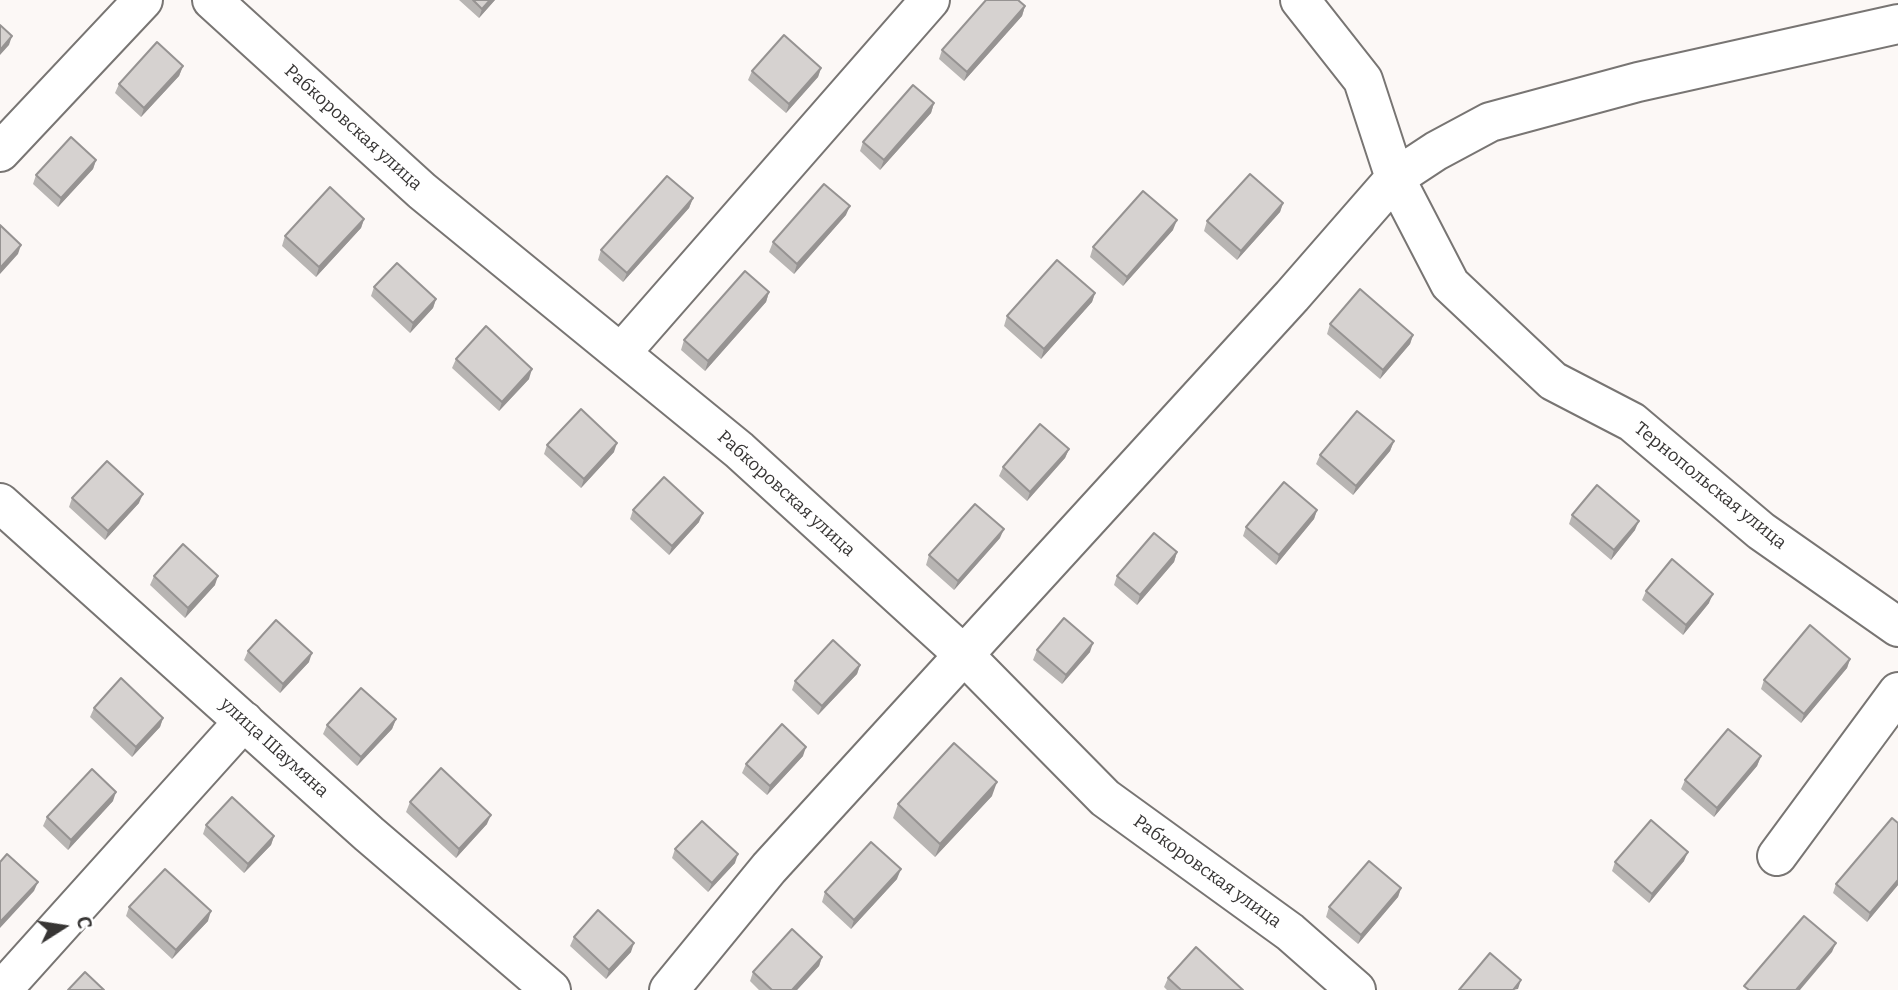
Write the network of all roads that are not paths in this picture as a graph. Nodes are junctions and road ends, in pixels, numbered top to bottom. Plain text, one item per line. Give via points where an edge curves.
1 (143, 0) edge
2 (212, 0) edge
3 (930, 0) edge
4 (1300, 0) edge
5 (1898, 24) edge
6 (0, 152) edge
7 (1395, 178) junction
8 (621, 353) junction
9 (0, 503) edge
10 (1898, 627) edge
11 (964, 655) junction
12 (1898, 692) edge
13 (244, 721) junction
14 (1777, 856) dead end
15 (2, 990) edge
16 (551, 990) edge
17 (669, 990) edge
18 (1356, 990) edge

1 - 6 street
2 - 8 street, Рабкоровская улица via 422,191
3 - 8 street
4 - 7 street, Тернопольская улица via 1363,80
5 - 7 street via 1638,82 1490,122
7 - 10 street, Тернопольская улица via 1450,284 1553,382 1632,422 1761,531
7 - 11 street
8 - 11 street, Рабкоровская улица via 740,450
9 - 13 street, улица Шаумяна
11 - 17 street via 769,868
11 - 18 street, Рабкоровская улица via 1105,798 1290,932
12 - 14 street
13 - 15 street
13 - 16 street, улица Шаумяна

